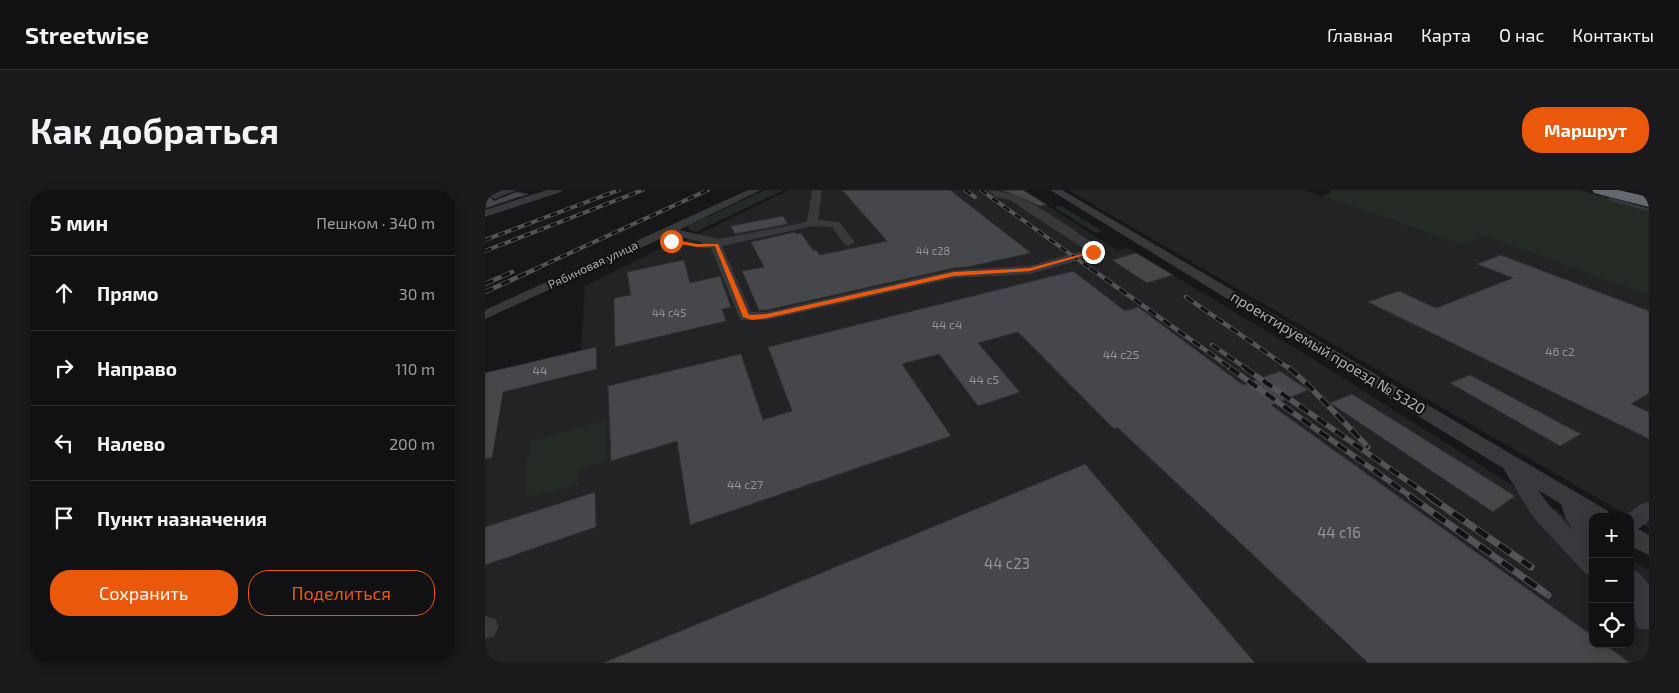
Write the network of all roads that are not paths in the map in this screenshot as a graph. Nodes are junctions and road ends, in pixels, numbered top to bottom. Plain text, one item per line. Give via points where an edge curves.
1 (512, 190) edge
2 (557, 190) edge
3 (729, 190) edge
4 (756, 190) edge
5 (817, 190) edge
6 (993, 190) edge
7 (1055, 190) edge
8 (1599, 190) edge
9 (1640, 190) edge
10 (1649, 192) edge
11 (495, 196) dead end
12 (1649, 202) edge
13 (485, 214) edge
14 (811, 223) junction
15 (661, 234) junction
16 (849, 242) dead end
17 (717, 245) junction
18 (485, 315) edge
19 (1509, 462) junction
20 (1569, 498) junction
21 (1649, 510) edge
22 (1593, 513) edge
23 (1634, 519) edge
24 (1589, 536) edge
25 (1634, 537) edge
26 (1649, 546) edge
27 (1589, 562) edge
28 (1634, 584) edge
29 (1642, 615) edge

1 - 11 street
2 - 13 street
3 - 15 street via 682,213 659,229
4 - 15 street, Рябиновая улица
5 - 14 street
6 - 17 street via 1013,197 1094,251 1030,270 954,274 752,318 746,317
7 - 19 street, проектируемый проезд № 5320
8 - 12 highway
9 - 10 highway
14 - 16 street via 835,224
14 - 17 street via 794,230
15 - 17 street via 697,245
15 - 17 street via 709,238
15 - 18 street, Рябиновая улица
19 - 20 street, проектируемый проезд № 5320
19 - 27 street via 1541,511
20 - 22 street, проектируемый проезд № 5320
20 - 24 street via 1577,519
21 - 23 street
25 - 26 street
28 - 29 street via 1646,602

